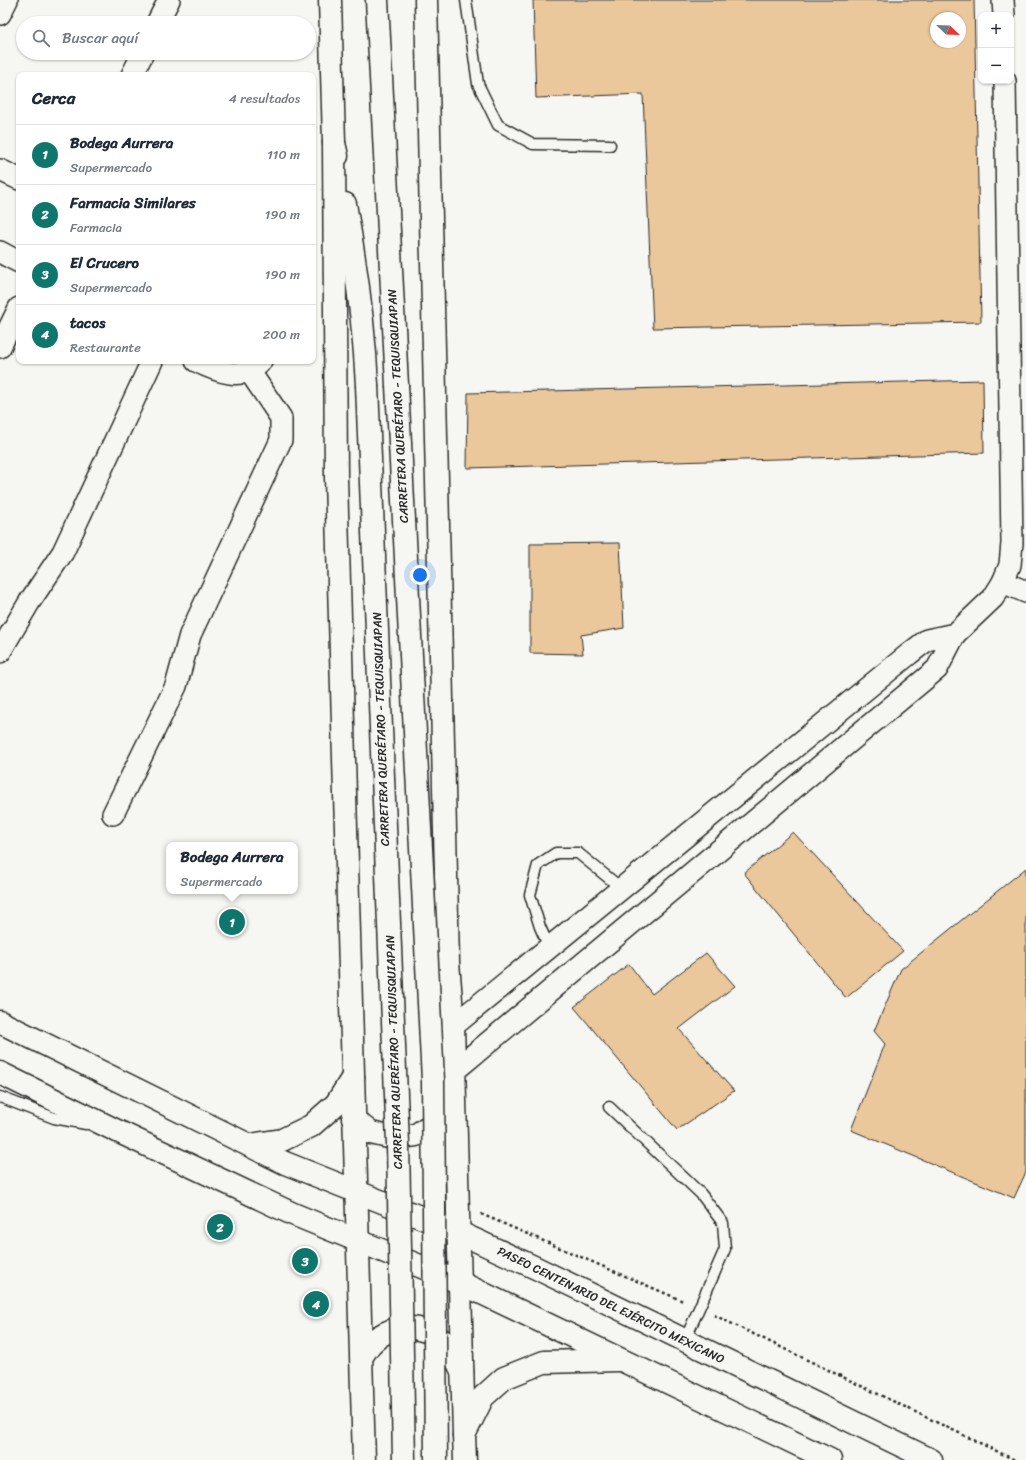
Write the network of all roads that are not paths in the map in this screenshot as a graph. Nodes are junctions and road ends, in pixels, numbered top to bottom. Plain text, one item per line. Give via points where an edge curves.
1 (7, 0) edge
2 (168, 0) edge
3 (330, 0) edge
4 (377, 0) edge
5 (426, 0) edge
6 (466, 0) edge
7 (1004, 0) edge
8 (1004, 12) edge
9 (0, 14) edge
10 (160, 16) edge
11 (140, 60) edge
12 (134, 72) edge
13 (1005, 84) edge
14 (334, 142) junction
15 (610, 144) dead end
16 (0, 170) edge
17 (16, 178) edge
18 (0, 252) edge
19 (16, 260) edge
20 (16, 314) edge
21 (0, 347) edge
22 (151, 364) edge
23 (202, 364) edge
24 (256, 366) edge
25 (1003, 582) junction
26 (1026, 592) edge
27 (955, 634) junction
28 (0, 652) edge
29 (113, 814) dead end
30 (621, 888) junction
31 (549, 947) junction
32 (0, 1022) edge
33 (453, 1026) junction
34 (0, 1073) edge
35 (454, 1076) junction
36 (353, 1077) junction
37 (0, 1097) edge
38 (609, 1106) dead end
39 (353, 1119) junction
40 (115, 1130) junction
41 (250, 1145) junction
42 (356, 1191) junction
43 (460, 1233) junction
44 (357, 1240) junction
45 (461, 1283) junction
46 (685, 1340) junction
47 (362, 1356) junction
48 (625, 1360) junction
49 (462, 1372) junction
50 (464, 1435) junction
51 (364, 1460) edge
52 (404, 1460) edge
53 (436, 1460) edge
54 (465, 1460) edge
55 (830, 1460) edge
56 (931, 1460) edge

1 - 9 street
2 - 10 street
3 - 14 main road, CARRETERA QUERÉTARO - TEQUISQUIAPAN
4 - 53 main road, CARRETERA QUERÉTARO - TEQUISQUIAPAN, bridge via 433,1080
5 - 33 main road via 448,962
6 - 15 lane via 478,84 498,125 533,144
7 - 8 street
11 - 12 street
13 - 25 street via 1012,543 1010,565
14 - 36 main road via 336,478
14 - 52 main road, CARRETERA QUERÉTARO - TEQUISQUIAPAN, bridge via 358,278 365,335 398,1144
16 - 17 street
18 - 19 street
20 - 21 street
22 - 28 street via 63,552
23 - 24 street via 236,374
24 - 29 street via 281,418 281,440 190,635 176,686
25 - 26 street
25 - 27 street via 993,598
27 - 30 street via 927,640 915,649
27 - 35 street via 937,669
30 - 31 street
30 - 31 lane via 578,853 556,853 538,865 530,895
31 - 33 street
32 - 41 main road, PASEO CENTENARIO DEL EJÉRCITO MEXICANO
33 - 35 main road
34 - 40 main road
35 - 39 main road via 446,1104 435,1122 416,1134 393,1138 371,1133
35 - 43 main road
36 - 39 main road
36 - 41 main road via 336,1104 311,1126 282,1140
37 - 40 lane via 54,1118
38 - 46 lane via 701,1194 723,1223 725,1249
39 - 42 main road
40 - 44 main road via 293,1214
41 - 42 main road, PASEO CENTENARIO DEL EJÉRCITO MEXICANO via 285,1163
42 - 43 main road, PASEO CENTENARIO DEL EJÉRCITO MEXICANO
42 - 44 main road
43 - 45 main road
43 - 46 main road, PASEO CENTENARIO DEL EJÉRCITO MEXICANO
44 - 45 main road
44 - 47 main road
45 - 48 main road
45 - 49 main road
46 - 56 main road, PASEO CENTENARIO DEL EJÉRCITO MEXICANO
47 - 49 main road via 375,1339 394,1329 416,1328 437,1336 452,1351
47 - 51 main road
48 - 50 main road via 544,1362 504,1378 483,1397
48 - 55 main road
49 - 50 main road
50 - 54 main road

